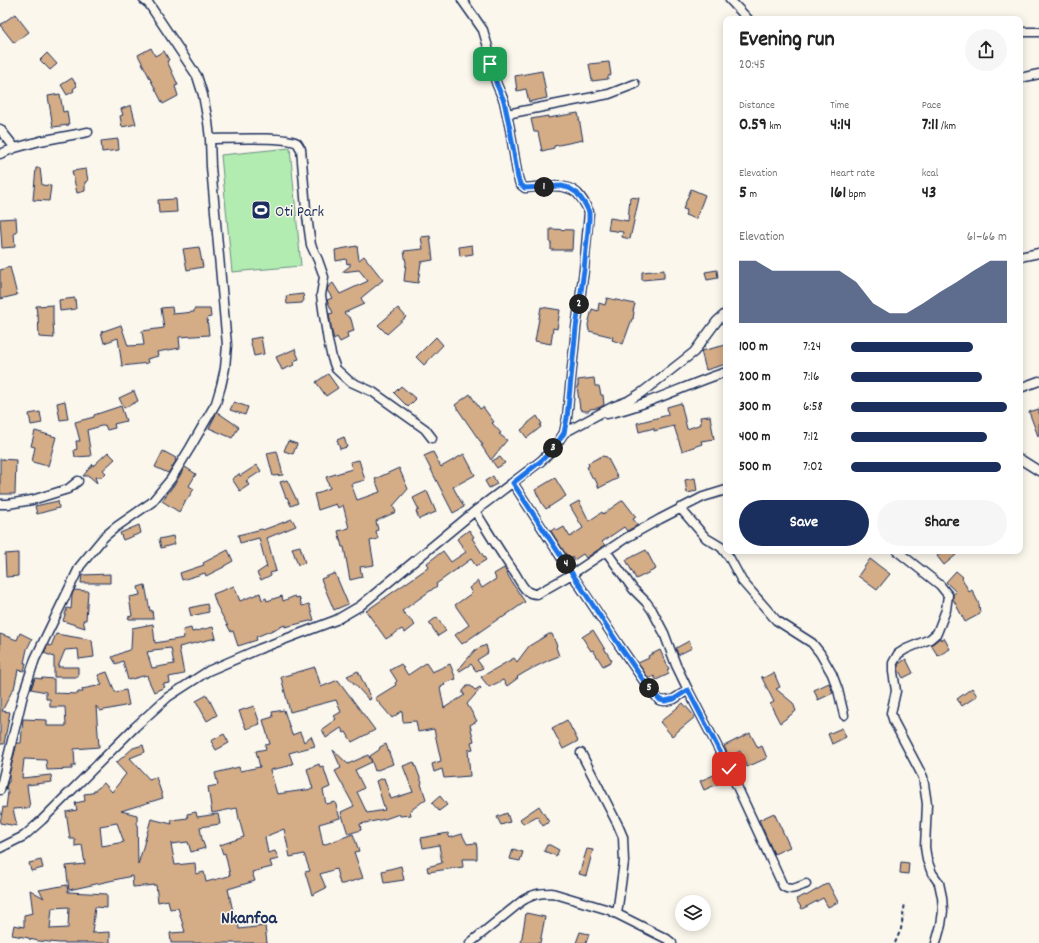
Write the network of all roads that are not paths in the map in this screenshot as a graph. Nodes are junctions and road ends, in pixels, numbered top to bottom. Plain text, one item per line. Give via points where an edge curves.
1 (144, 0) edge
2 (462, 0) edge
3 (730, 0) edge
4 (745, 16) edge
5 (1023, 32) edge
6 (1039, 32) edge
7 (1039, 74) edge
8 (1023, 77) edge
9 (635, 84) dead end
10 (506, 114) junction
11 (0, 129) edge
12 (88, 132) dead end
13 (210, 139) junction
14 (15, 148) junction
15 (0, 154) edge
16 (1039, 253) edge
17 (1023, 256) edge
18 (723, 316) edge
19 (723, 373) edge
20 (1039, 381) edge
21 (1023, 387) edge
22 (594, 417) junction
23 (564, 433) junction
24 (432, 438) dead end
25 (1023, 461) edge
26 (1039, 471) edge
27 (78, 481) dead end
28 (513, 483) junction
29 (723, 491) edge
30 (0, 504) edge
31 (680, 508) junction
32 (475, 511) junction
33 (723, 550) edge
34 (606, 551) junction
35 (727, 554) edge
36 (901, 554) edge
37 (572, 574) junction
38 (688, 690) junction
39 (844, 715) dead end
40 (581, 753) dead end
41 (0, 790) edge
42 (0, 847) edge
43 (806, 884) dead end
44 (617, 914) junction
45 (470, 943) edge
46 (672, 943) edge
47 (936, 943) edge

1 - 13 street via 197,76 203,95
2 - 10 street via 483,30 490,64 504,101
3 - 4 street
5 - 6 street
7 - 8 street
9 - 10 street via 609,94
10 - 23 street via 520,184 525,188 569,188 577,193 589,212
11 - 14 street
12 - 14 street
13 - 24 street via 286,140 297,144 301,149 311,245 324,277 321,295 329,347 336,369 349,381 373,392 407,416 425,429
13 - 41 street via 227,345 225,368 216,402 171,479 152,502 104,537 80,566 35,659 23,695
14 - 15 street
16 - 17 street
18 - 22 street via 689,356 641,393
19 - 22 street via 623,410
20 - 21 street
22 - 23 street
23 - 28 street via 541,461
25 - 26 street
27 - 30 street via 68,489 53,494 32,500
28 - 32 street
28 - 37 street
29 - 31 street via 702,497
31 - 33 street via 706,538
31 - 34 street
32 - 37 street via 527,591 537,594
32 - 42 street via 348,614 208,671 168,697 134,727 42,820 24,836
34 - 37 street
34 - 38 street via 633,589 652,610
35 - 39 street via 742,581 776,620 812,643 820,653 832,674
36 - 47 street via 940,585 948,595 946,610 937,633 930,640 898,654 893,663 896,692 891,713 923,777 927,804 927,860 939,883 942,897 943,911
37 - 38 street via 644,681 660,700 674,699
38 - 43 street via 729,769 784,886 793,889
40 - 44 street via 623,837 624,862
44 - 45 street via 552,893 543,893 522,901
44 - 46 street

